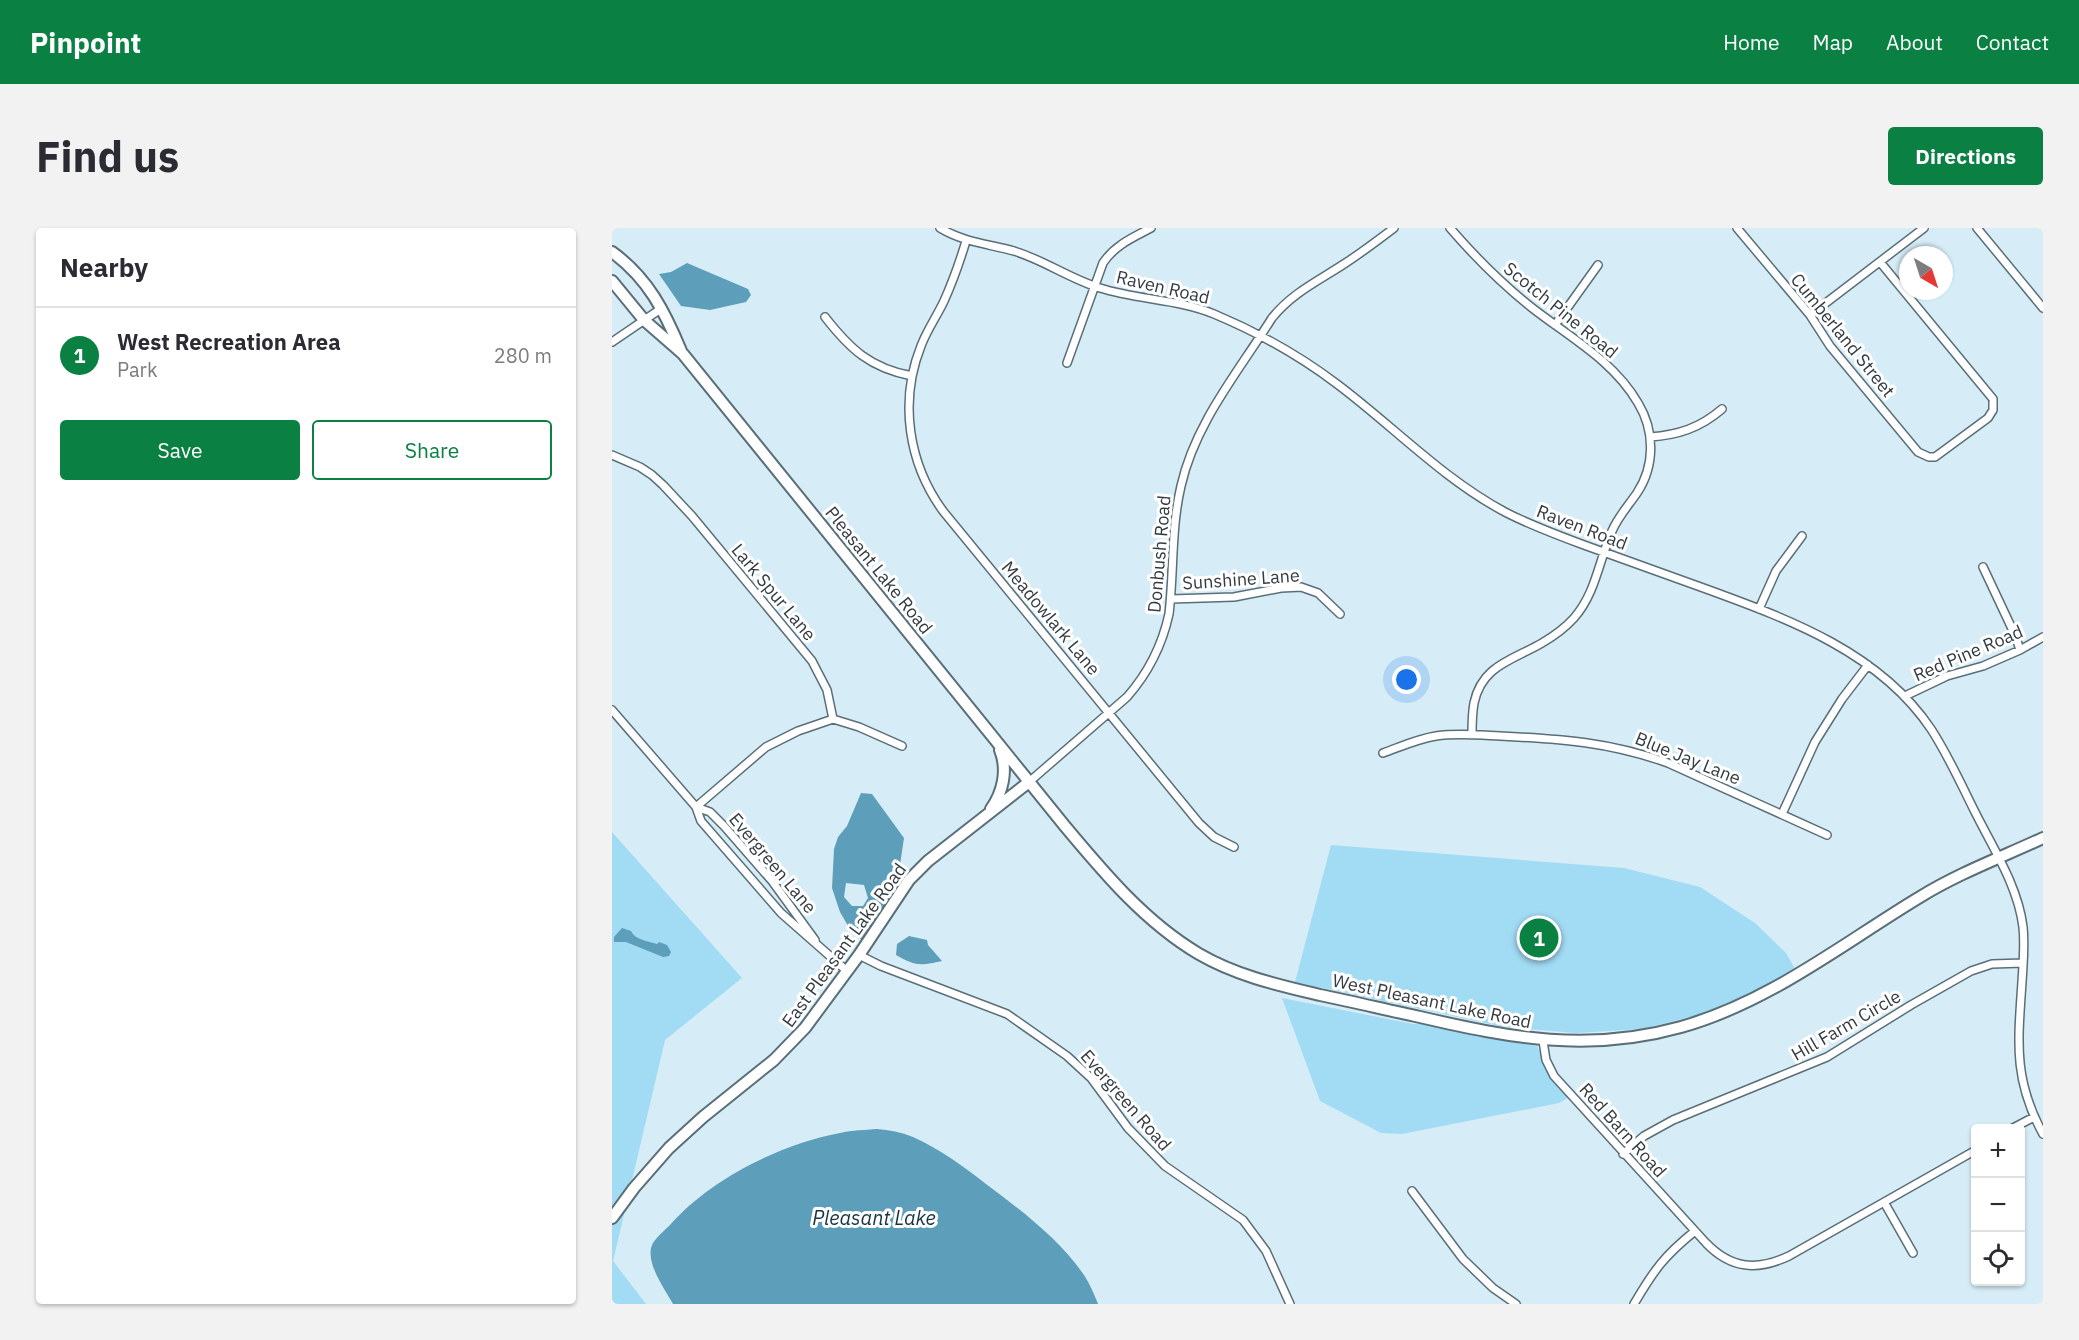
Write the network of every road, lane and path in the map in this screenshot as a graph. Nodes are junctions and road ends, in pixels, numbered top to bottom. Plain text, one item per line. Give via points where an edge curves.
1 (940, 228) edge
2 (1151, 228) edge
3 (1394, 228) edge
4 (1450, 228) edge
5 (1737, 228) edge
6 (1924, 228) edge
7 (1977, 228) edge
8 (966, 241) junction
9 (612, 252) edge
10 (1880, 262) junction
11 (1598, 265) dead end
12 (612, 281) edge
13 (1094, 286) junction
14 (662, 308) junction
15 (2043, 308) edge
16 (1810, 315) junction
17 (825, 316) dead end
18 (644, 320) junction
19 (1555, 325) junction
20 (1261, 338) junction
21 (612, 342) edge
22 (683, 354) junction
23 (1067, 363) dead end
24 (912, 376) junction
25 (1722, 409) dead end
26 (1650, 437) junction
27 (612, 455) edge
28 (1802, 536) dead end
29 (1604, 552) junction
30 (1983, 567) dead end
31 (1171, 598) junction
32 (1759, 609) junction
33 (1340, 614) dead end
34 (2043, 637) edge
35 (2020, 651) junction
36 (1868, 665) junction
37 (1905, 696) junction
38 (612, 710) edge
39 (1110, 712) junction
40 (833, 719) junction
41 (1472, 735) junction
42 (995, 739) junction
43 (902, 746) dead end
44 (1383, 753) dead end
45 (1061, 754) joint
46 (1029, 783) junction
47 (1049, 806) joint
48 (696, 807) junction
49 (1782, 814) junction
50 (985, 817) junction
51 (1827, 835) dead end
52 (2043, 838) edge
53 (1234, 847) dead end
54 (1998, 858) junction
55 (820, 947) junction
56 (859, 955) junction
57 (2023, 963) junction
58 (847, 971) junction
59 (1543, 1041) junction
60 (2034, 1117) junction
61 (2021, 1124) edge
62 (2043, 1134) edge
63 (1971, 1153) edge
64 (1623, 1154) junction
65 (1412, 1191) dead end
66 (1884, 1202) junction
67 (612, 1218) edge
68 (1695, 1231) junction
69 (1913, 1253) dead end
70 (1290, 1304) edge
71 (1516, 1304) edge
72 (1634, 1304) edge

1 - 8 street, Raven Road
2 - 13 street via 1108,255
3 - 20 street via 1289,299
4 - 19 street, Scotch Pine Road via 1496,276
5 - 16 street, Cumberland Street
6 - 10 street
7 - 15 street
8 - 13 street, Raven Road via 1027,255
8 - 24 street, Meadowlark Lane via 951,284 921,345
9 - 14 street, Pleasant Lake Road via 632,269
10 - 16 street
10 - 16 street, Cumberland Street via 1993,399 1994,410 1988,418 1940,454 1929,457 1919,453 1830,346
11 - 19 street
12 - 18 street, Pleasant Lake Road
13 - 20 street, Raven Road via 1200,309
13 - 23 street, Raven Road
14 - 18 street
14 - 22 street, Pleasant Lake Road
17 - 24 street via 846,343 866,359
18 - 21 street
18 - 22 street, Pleasant Lake Road
19 - 26 street, Scotch Pine Road via 1599,358 1630,392 1643,412
20 - 29 street, Raven Road via 1321,372 1486,501 1526,522
20 - 31 street, Donbush Road via 1201,431 1186,467 1177,506
22 - 42 street, Pleasant Lake Road
24 - 39 street, Meadowlark Lane via 912,440 928,488
25 - 26 street via 1691,430
26 - 29 street, Scotch Pine Road via 1647,472 1612,530
27 - 40 street, Lark Spur Lane via 652,475 692,516 812,661 827,690
28 - 32 street via 1776,571
29 - 32 street, Raven Road
29 - 41 street via 1591,592 1576,616 1554,636 1501,663 1486,677 1474,704
30 - 35 street
31 - 33 street, Sunshine Lane via 1234,597 1301,587 1318,593
31 - 39 street, Donbush Road via 1166,630 1155,659 1138,685
32 - 36 street, Raven Road via 1838,645
34 - 35 street, Red Pine Road
35 - 37 street, Red Pine Road via 1947,676
36 - 37 street, Raven Road
36 - 49 street via 1824,727
37 - 54 street, Raven Road via 1931,729
38 - 48 street, Evergreen Lane
39 - 45 street, Donbush Road
39 - 53 street, Meadowlark Lane via 1199,823 1214,837
40 - 43 street
40 - 48 street via 766,747
41 - 44 street, Blue Jay Lane via 1424,738
41 - 49 street, Blue Jay Lane via 1578,740 1624,749 1668,763
42 - 46 street, Pleasant Lake Road
42 - 50 street via 1003,758 1003,781
45 - 46 street, East Pleasant Lake Road
46 - 47 street, Pleasant Lake Road
46 - 50 street, East Pleasant Lake Road
47 - 59 street, West Pleasant Lake Road via 1129,898 1177,940 1216,963 1282,986
48 - 55 street, Evergreen Lane via 701,821 761,891
48 - 55 street, Evergreen Lane via 710,812 749,854
49 - 51 street, Blue Jay Lane
50 - 56 street, East Pleasant Lake Road via 909,880
52 - 54 street, West Pleasant Lake Road
54 - 57 street via 2020,915
54 - 59 street, West Pleasant Lake Road via 1927,893 1767,993 1723,1013 1643,1036
55 - 58 street, Evergreen Lane
56 - 58 street, East Pleasant Lake Road
56 - 70 street, Evergreen Road via 1007,1014 1067,1056 1091,1078 1128,1128 1165,1166 1243,1220 1266,1251
57 - 60 street via 2018,1052 2023,1086
57 - 64 street, Hill Farm Circle via 1992,964 1971,971 1827,1057 1673,1120 1644,1136
58 - 67 street, East Pleasant Lake Road via 790,1045 675,1142
59 - 64 street, Red Barn Road via 1554,1076
60 - 61 street
60 - 62 street
63 - 66 street
64 - 68 street, Red Barn Road
65 - 71 street via 1463,1259
66 - 68 street via 1790,1256 1767,1264 1745,1265 1724,1259
66 - 69 street
68 - 72 street via 1664,1258

